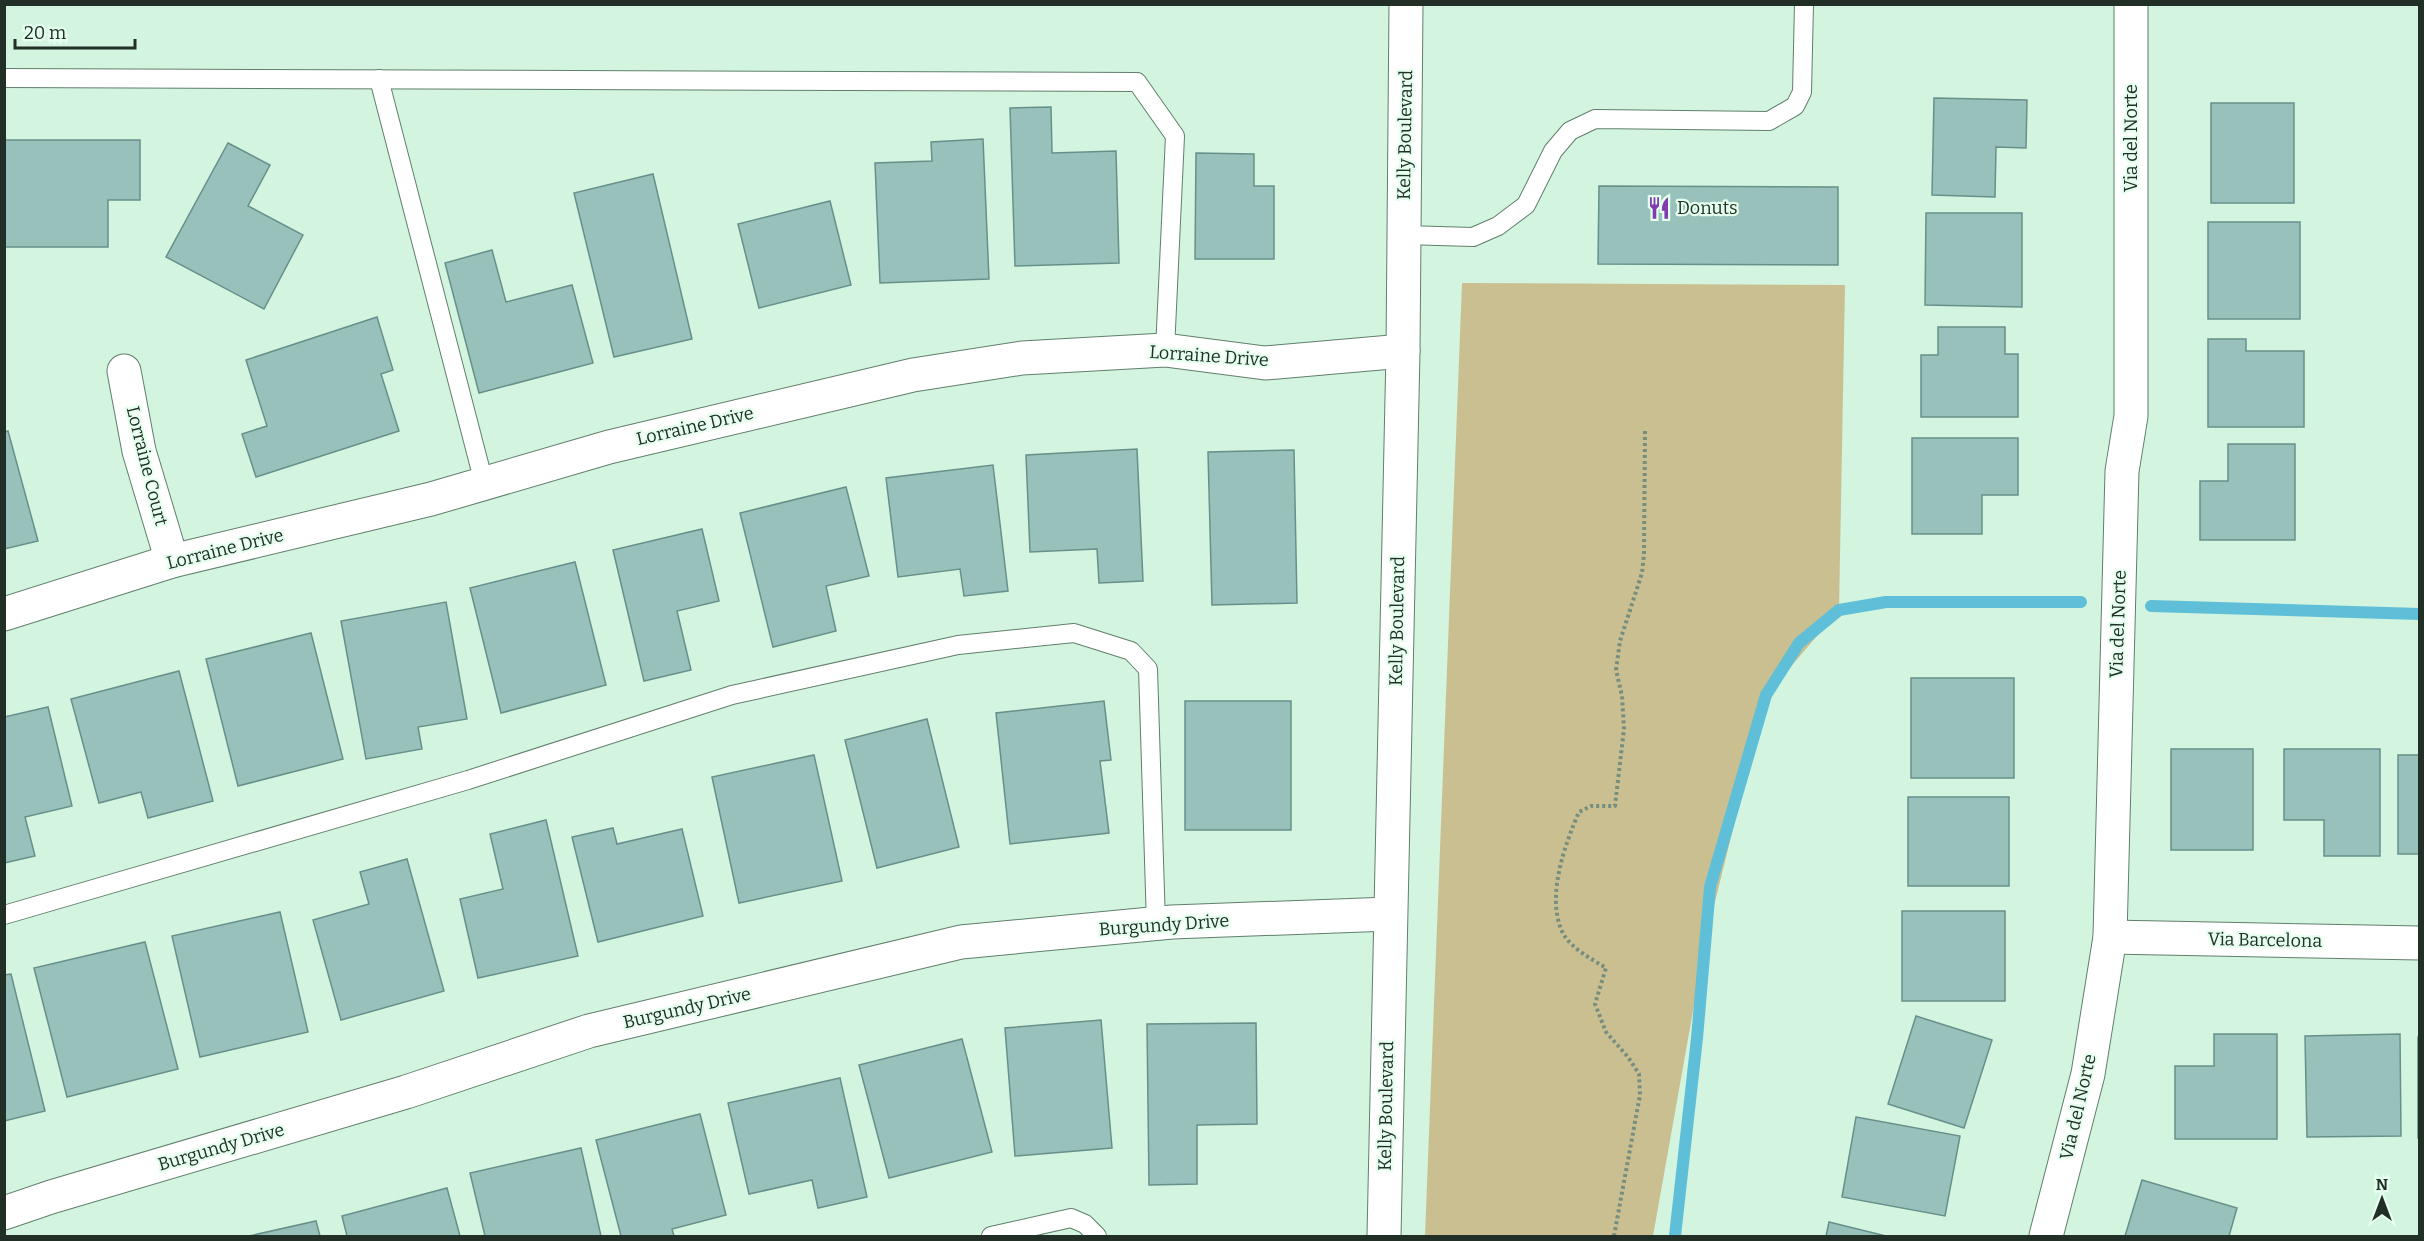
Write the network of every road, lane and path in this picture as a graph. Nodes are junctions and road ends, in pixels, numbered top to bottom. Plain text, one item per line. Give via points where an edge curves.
1 (1406, 4) edge
2 (1804, 4) edge
3 (2131, 4) edge
4 (4, 78) edge
5 (379, 79) junction
6 (1404, 235) junction
7 (1165, 350) junction
8 (1403, 351) junction
9 (124, 371) dead end
10 (1646, 429) dead end
11 (484, 483) junction
12 (172, 561) junction
13 (4, 614) edge
14 (1390, 914) junction
15 (4, 915) edge
16 (1156, 924) junction
17 (2110, 937) junction
18 (2420, 943) edge
19 (4, 1213) edge
20 (991, 1236) edge
21 (1097, 1236) edge
22 (1384, 1236) edge
23 (1614, 1236) edge
24 (2046, 1236) edge

1 - 6 street, Kelly Boulevard
2 - 6 lane via 1802,92 1795,106 1769,121 1595,119 1570,131 1553,151 1526,205 1498,226 1473,237
3 - 17 street, Via del Norte via 2131,416 2122,471
4 - 5 lane
5 - 7 lane via 1137,82 1175,136
5 - 11 lane
6 - 8 street, Kelly Boulevard
7 - 8 street, Lorraine Drive via 1265,363
7 - 11 street, Lorraine Drive via 1022,358 913,375 609,447
8 - 14 street, Kelly Boulevard
9 - 12 street, Lorraine Court via 139,451
10 - 23 path via 1643,563 1620,641 1616,670 1624,729 1615,806 1592,806 1579,812 1564,848 1557,891 1561,930 1574,946 1606,968 1595,1004 1606,1032 1639,1074 1640,1095
11 - 12 street, Lorraine Drive
12 - 13 street, Lorraine Drive
14 - 16 street, Burgundy Drive
14 - 22 street, Kelly Boulevard
15 - 16 lane via 468,780 732,695 958,645 1074,633 1131,651 1148,669
16 - 19 street, Burgundy Drive via 961,942 589,1031 406,1092
17 - 18 street, Via Barcelona
17 - 24 street, Via del Norte via 2088,1074
20 - 21 lane via 1071,1218 1085,1224

